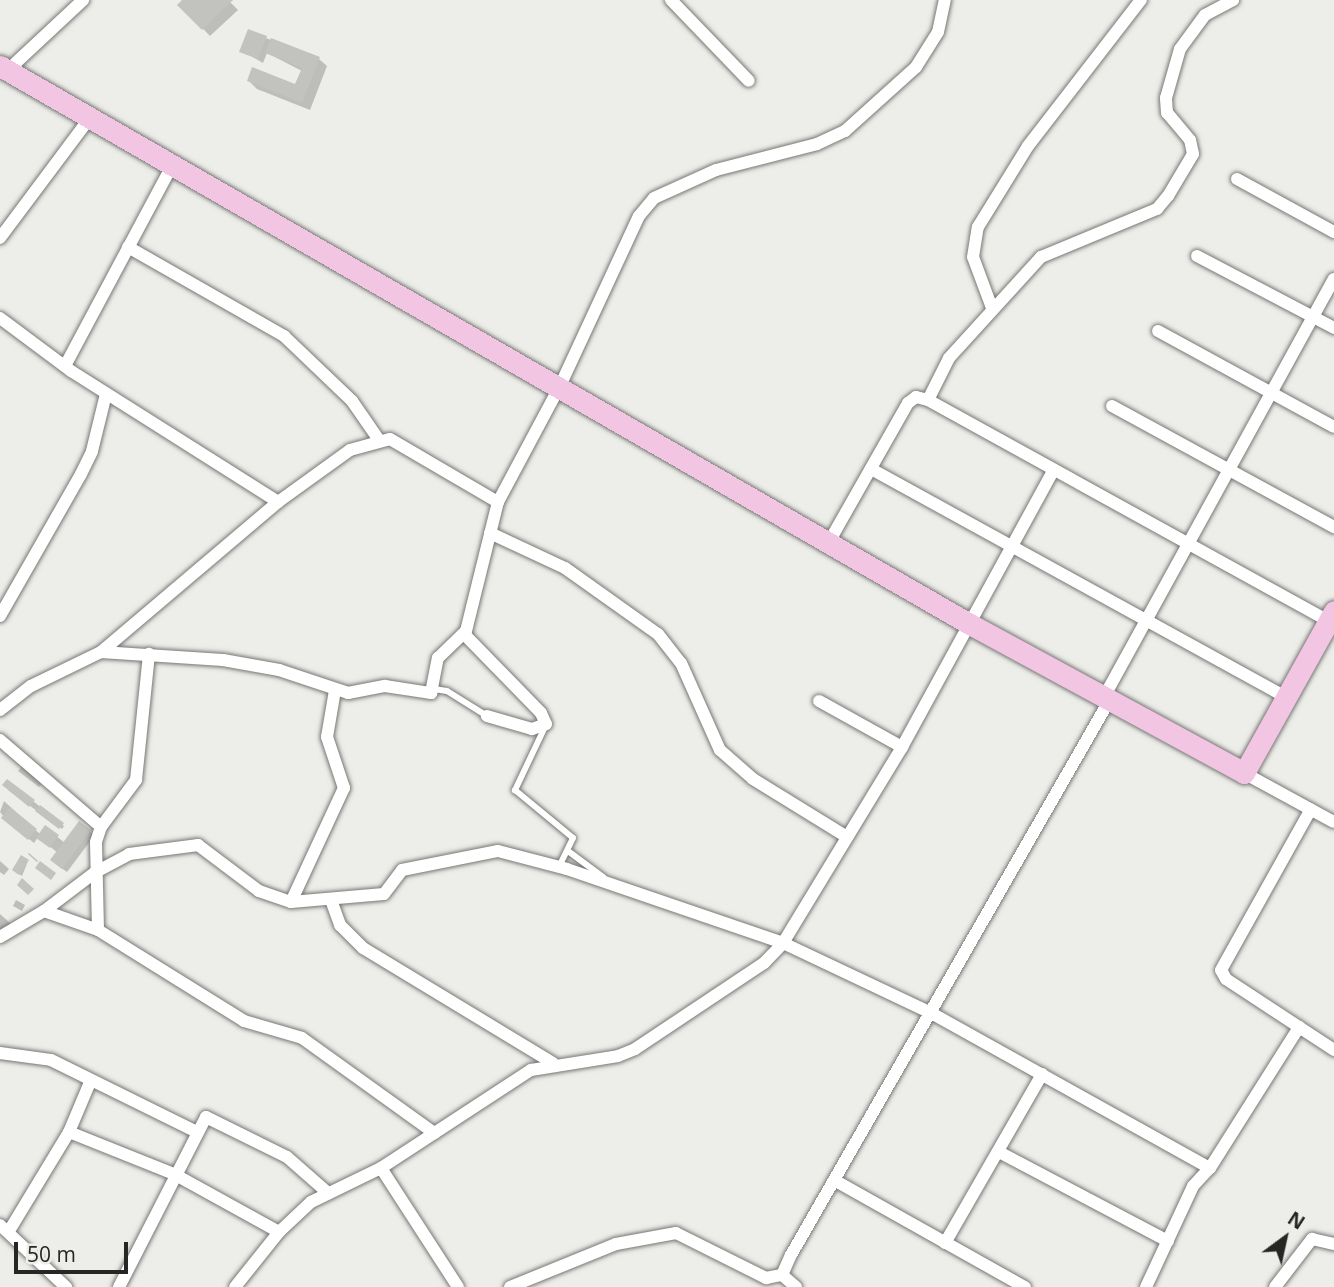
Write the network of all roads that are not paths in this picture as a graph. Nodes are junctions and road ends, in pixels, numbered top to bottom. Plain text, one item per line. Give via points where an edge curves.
1 (83, 0) edge
2 (671, 0) edge
3 (945, 0) edge
4 (1142, 0) edge
5 (1233, 0) edge
6 (4, 68) edge
7 (749, 81) dead end
8 (89, 119) junction
9 (172, 166) junction
10 (1237, 179) dead end
11 (1334, 232) edge
12 (0, 238) edge
13 (128, 247) junction
14 (1198, 256) dead end
15 (1334, 279) edge
16 (992, 308) junction
17 (1314, 317) junction
18 (0, 318) edge
19 (1334, 328) edge
20 (1158, 331) dead end
21 (65, 366) junction
22 (560, 386) junction
23 (1273, 393) junction
24 (106, 394) junction
25 (928, 400) junction
26 (1112, 406) dead end
27 (1334, 427) edge
28 (379, 440) junction
29 (872, 469) junction
30 (1054, 471) junction
31 (1230, 471) junction
32 (278, 502) junction
33 (498, 502) junction
34 (1334, 527) edge
35 (490, 533) junction
36 (829, 542) junction
37 (1188, 544) junction
38 (1009, 548) junction
39 (0, 616) edge
40 (1331, 616) edge
41 (1145, 621) junction
42 (968, 623) junction
43 (464, 634) junction
44 (101, 652) junction
45 (149, 654) junction
46 (434, 689) junction
47 (335, 690) junction
48 (1286, 697) junction
49 (1107, 699) junction
50 (819, 701) dead end
51 (0, 710) edge
52 (487, 716) joint
53 (544, 729) junction
54 (0, 740) edge
55 (902, 747) junction
56 (1244, 773) junction
57 (1311, 810) junction
58 (1334, 822) edge
59 (101, 827) junction
60 (848, 837) junction
61 (568, 851) junction
62 (558, 867) junction
63 (94, 873) junction
64 (611, 884) junction
65 (331, 900) junction
66 (291, 902) junction
67 (44, 911) junction
68 (98, 930) junction
69 (0, 937) edge
70 (783, 943) junction
71 (933, 1014) junction
72 (1299, 1027) junction
73 (1334, 1050) edge
74 (0, 1053) edge
75 (553, 1063) junction
76 (1042, 1074) junction
77 (91, 1080) junction
78 (69, 1132) junction
79 (197, 1132) junction
80 (434, 1133) junction
81 (999, 1152) junction
82 (381, 1168) junction
83 (1210, 1168) junction
84 (174, 1174) junction
85 (834, 1180) junction
86 (328, 1193) junction
87 (5, 1228) edge
88 (279, 1231) junction
89 (1168, 1241) junction
90 (945, 1243) junction
91 (1334, 1244) edge
92 (782, 1275) junction
93 (66, 1287) edge
94 (119, 1287) edge
95 (235, 1287) edge
96 (458, 1287) edge
97 (510, 1287) edge
98 (796, 1287) edge
99 (1025, 1287) edge
100 (1146, 1287) edge
101 (1275, 1287) edge

1 - 6 street
2 - 7 street
3 - 22 street via 938,32 916,67 845,131 817,144 716,170 654,198 639,216
4 - 16 street via 1028,146 978,227 973,257
5 - 16 street via 1205,15 1180,49 1166,98 1167,113 1190,140 1193,154 1168,196 1157,209 1041,257
6 - 8 main road
8 - 9 main road
8 - 12 street
9 - 13 street
9 - 22 main road
10 - 11 street
13 - 21 street
13 - 28 street via 284,336 352,401
14 - 17 street
15 - 17 street
16 - 25 street via 949,358
17 - 19 street
17 - 23 street
18 - 21 street
20 - 23 street
21 - 24 street
22 - 33 street
22 - 36 main road
23 - 27 street
23 - 31 street
24 - 32 street
24 - 39 street via 86,463
25 - 29 street via 916,397 908,403
25 - 30 street
26 - 31 street
28 - 32 street via 338,457
28 - 33 street via 401,444
29 - 36 street
29 - 38 street
30 - 37 street
30 - 38 street
31 - 34 street
31 - 37 street
32 - 44 street
33 - 35 street
35 - 43 street
35 - 60 street via 565,568 658,634 681,663 720,750 753,779
36 - 42 main road
37 - 40 street
37 - 41 street
38 - 41 street
38 - 42 street
40 - 48 main road
41 - 48 street
41 - 49 street
42 - 49 main road
42 - 55 street
43 - 46 street via 438,657
43 - 53 street via 541,713
44 - 45 street
44 - 51 street via 32,685
45 - 47 street via 246,664
45 - 59 street via 136,780
46 - 47 street via 425,694 385,686 356,693
46 - 52 lane via 447,691
47 - 66 street via 327,737 344,788
48 - 56 main road
49 - 56 main road
49 - 71 street via 946,982
50 - 55 street
52 - 53 street
53 - 61 lane via 515,790 573,838
54 - 59 street
55 - 60 street
56 - 57 street
57 - 58 street
57 - 72 street via 1221,970 1226,979
59 - 63 street
60 - 70 street
61 - 62 lane
61 - 64 lane
62 - 64 street
62 - 65 street via 498,852 479,854 402,870 384,894
63 - 66 street via 129,854 198,845 258,891
63 - 67 street
63 - 68 street
64 - 70 street
65 - 66 street
65 - 75 street via 340,925 363,948
67 - 68 street
67 - 69 street
68 - 80 street via 244,1021 302,1038
70 - 71 street
70 - 75 street via 751,974 635,1049 618,1056
71 - 76 street
71 - 85 street
72 - 73 street
72 - 83 street
74 - 77 street via 46,1058
75 - 80 street via 531,1070
76 - 81 street
76 - 83 street
77 - 78 street
77 - 79 street
78 - 84 street
78 - 87 street
79 - 84 street
79 - 86 street via 209,1117 287,1157
80 - 82 street
81 - 89 street
81 - 90 street
82 - 86 street
82 - 96 street
83 - 89 street via 1193,1186
84 - 88 street
84 - 94 street
85 - 90 street
85 - 92 street
86 - 88 street via 295,1213
87 - 93 street
88 - 95 street
89 - 100 street
90 - 99 street
91 - 101 street via 1312,1239
92 - 97 street via 766,1278 686,1236 667,1233 616,1244
92 - 98 street

